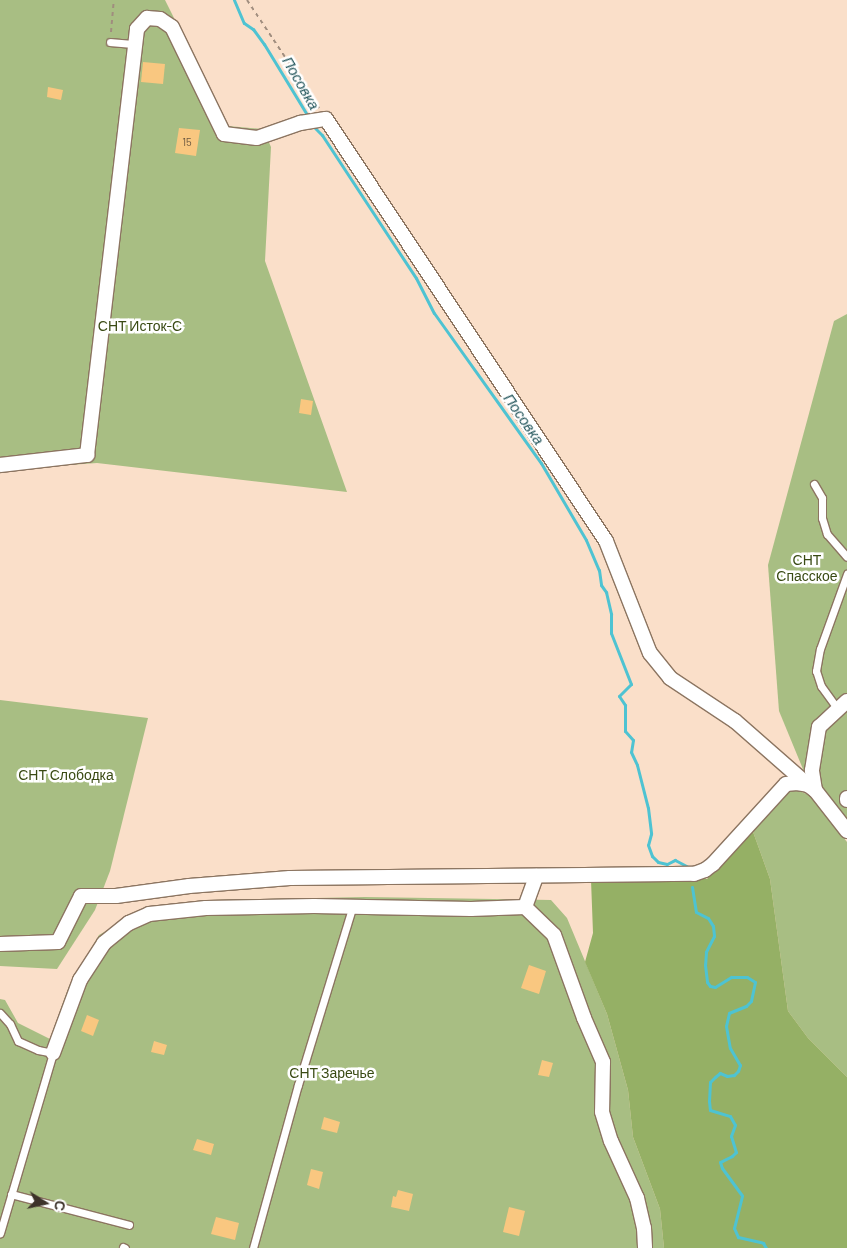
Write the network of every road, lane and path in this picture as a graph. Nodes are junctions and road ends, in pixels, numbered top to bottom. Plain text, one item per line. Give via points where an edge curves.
1 (114, 0) edge
2 (247, 0) edge
3 (110, 42) joint
4 (135, 44) junction
5 (323, 120) junction
6 (0, 465) edge
7 (814, 484) dead end
8 (847, 558) edge
9 (847, 574) edge
10 (842, 704) edge
11 (811, 788) junction
12 (847, 831) edge
13 (536, 876) junction
14 (525, 906) junction
15 (352, 908) junction
16 (0, 944) edge
17 (0, 1013) edge
18 (53, 1053) junction
19 (11, 1194) junction
20 (129, 1225) dead end
21 (0, 1233) edge
22 (253, 1248) edge
23 (645, 1248) edge

1 - 3 path
2 - 5 path
3 - 4 lane
4 - 5 street via 136,29 148,18 160,19 172,26 224,134 257,138 300,123
4 - 6 street via 87,455
5 - 11 street via 606,541 650,653 670,678 735,720
7 - 8 lane via 822,498 822,518 827,534
9 - 10 lane via 820,649 816,671 820,686
10 - 11 street via 819,727
11 - 12 street
11 - 13 street via 797,783 786,784 713,864 700,872
13 - 14 street
13 - 16 street via 290,878 116,896 81,896 58,942
14 - 15 street
14 - 23 street via 554,935 603,1062 602,1112 611,1142 637,1198
15 - 18 street via 206,908 148,914 129,923 104,943 80,980
15 - 22 lane via 295,1094
17 - 18 lane via 18,1041
18 - 19 lane
19 - 20 lane
19 - 21 lane

